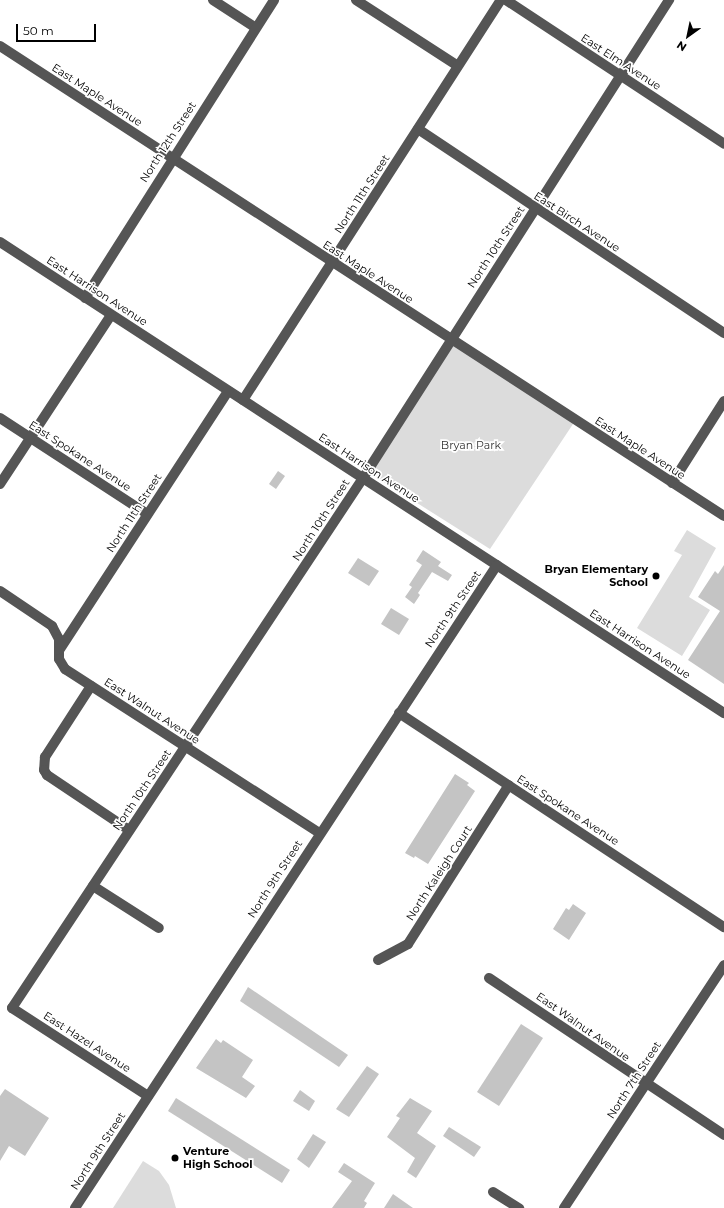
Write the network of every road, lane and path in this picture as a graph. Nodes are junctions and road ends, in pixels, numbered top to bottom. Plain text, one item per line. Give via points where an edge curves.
1 (212, 0) edge
2 (274, 0) edge
3 (356, 0) edge
4 (501, 0) edge
5 (506, 0) edge
6 (669, 0) edge
7 (256, 28) junction
8 (0, 46) edge
9 (458, 66) junction
10 (621, 76) junction
11 (418, 129) junction
12 (724, 144) edge
13 (172, 157) junction
14 (535, 208) junction
15 (0, 242) edge
16 (332, 262) junction
17 (85, 298) junction
18 (111, 315) junction
19 (724, 332) edge
20 (450, 340) junction
21 (228, 391) junction
22 (243, 400) junction
23 (724, 401) edge
24 (0, 418) edge
25 (30, 438) junction
26 (363, 478) junction
27 (672, 483) junction
28 (0, 484) edge
29 (147, 514) junction
30 (724, 516) edge
31 (497, 565) junction
32 (0, 591) edge
33 (60, 649) junction
34 (91, 686) junction
35 (398, 713) junction
36 (724, 713) edge
37 (185, 747) junction
38 (509, 785) junction
39 (129, 830) junction
40 (319, 833) junction
41 (93, 886) junction
42 (724, 926) edge
43 (159, 928) dead end
44 (378, 960) dead end
45 (724, 965) edge
46 (489, 978) dead end
47 (12, 1008) joint
48 (645, 1084) junction
49 (148, 1096) junction
50 (724, 1136) edge
51 (494, 1192) dead end
52 (75, 1208) edge
53 (519, 1208) edge
54 (564, 1208) edge

1 - 7 street
2 - 7 street, North 12th Street
3 - 9 street
4 - 9 street, North 11th Street
5 - 10 street, East Elm Avenue
6 - 10 street, North 10th Street
7 - 13 street, North 12th Street
8 - 13 street, East Maple Avenue
9 - 11 street, North 11th Street
10 - 12 street, East Elm Avenue
10 - 14 street, North 10th Street
11 - 14 street, East Birch Avenue
11 - 16 street, North 11th Street
13 - 16 street, East Maple Avenue
13 - 17 street, North 12th Street
14 - 19 street, East Birch Avenue
14 - 20 street, North 10th Street
15 - 17 street, East Harrison Avenue
16 - 20 street, East Maple Avenue
16 - 22 street, North 11th Street
17 - 18 street, East Harrison Avenue
18 - 21 street, East Harrison Avenue
18 - 25 street
20 - 26 street, North 10th Street
20 - 27 street, East Maple Avenue
21 - 22 street, East Harrison Avenue
21 - 29 street, North 11th Street
22 - 26 street, East Harrison Avenue
23 - 27 street
24 - 25 street, East Spokane Avenue
25 - 28 street
25 - 29 street, East Spokane Avenue
26 - 31 street, East Harrison Avenue
26 - 37 street, North 10th Street
27 - 30 street, East Maple Avenue
29 - 33 street, North 11th Street
31 - 35 street, North 9th Street
31 - 36 street, East Harrison Avenue
32 - 33 street, East Walnut Avenue via 52,626 57,634
33 - 34 street, East Walnut Avenue via 59,659 65,669
34 - 37 street, East Walnut Avenue
34 - 39 street via 44,757 42,765 47,775
35 - 38 street, East Spokane Avenue
35 - 40 street, North 9th Street
37 - 39 street, North 10th Street
37 - 40 street, East Walnut Avenue
38 - 42 street, East Spokane Avenue
38 - 44 street, North Kaleigh Court via 408,944
39 - 41 street, North 10th Street
40 - 49 street, North 9th Street
41 - 43 street
41 - 47 street, North 10th Street
45 - 48 street, North 7th Street
46 - 48 street, East Walnut Avenue
47 - 49 street, East Hazel Avenue
48 - 50 street, East Walnut Avenue
48 - 54 street, North 7th Street
49 - 52 street, North 9th Street
51 - 53 street

